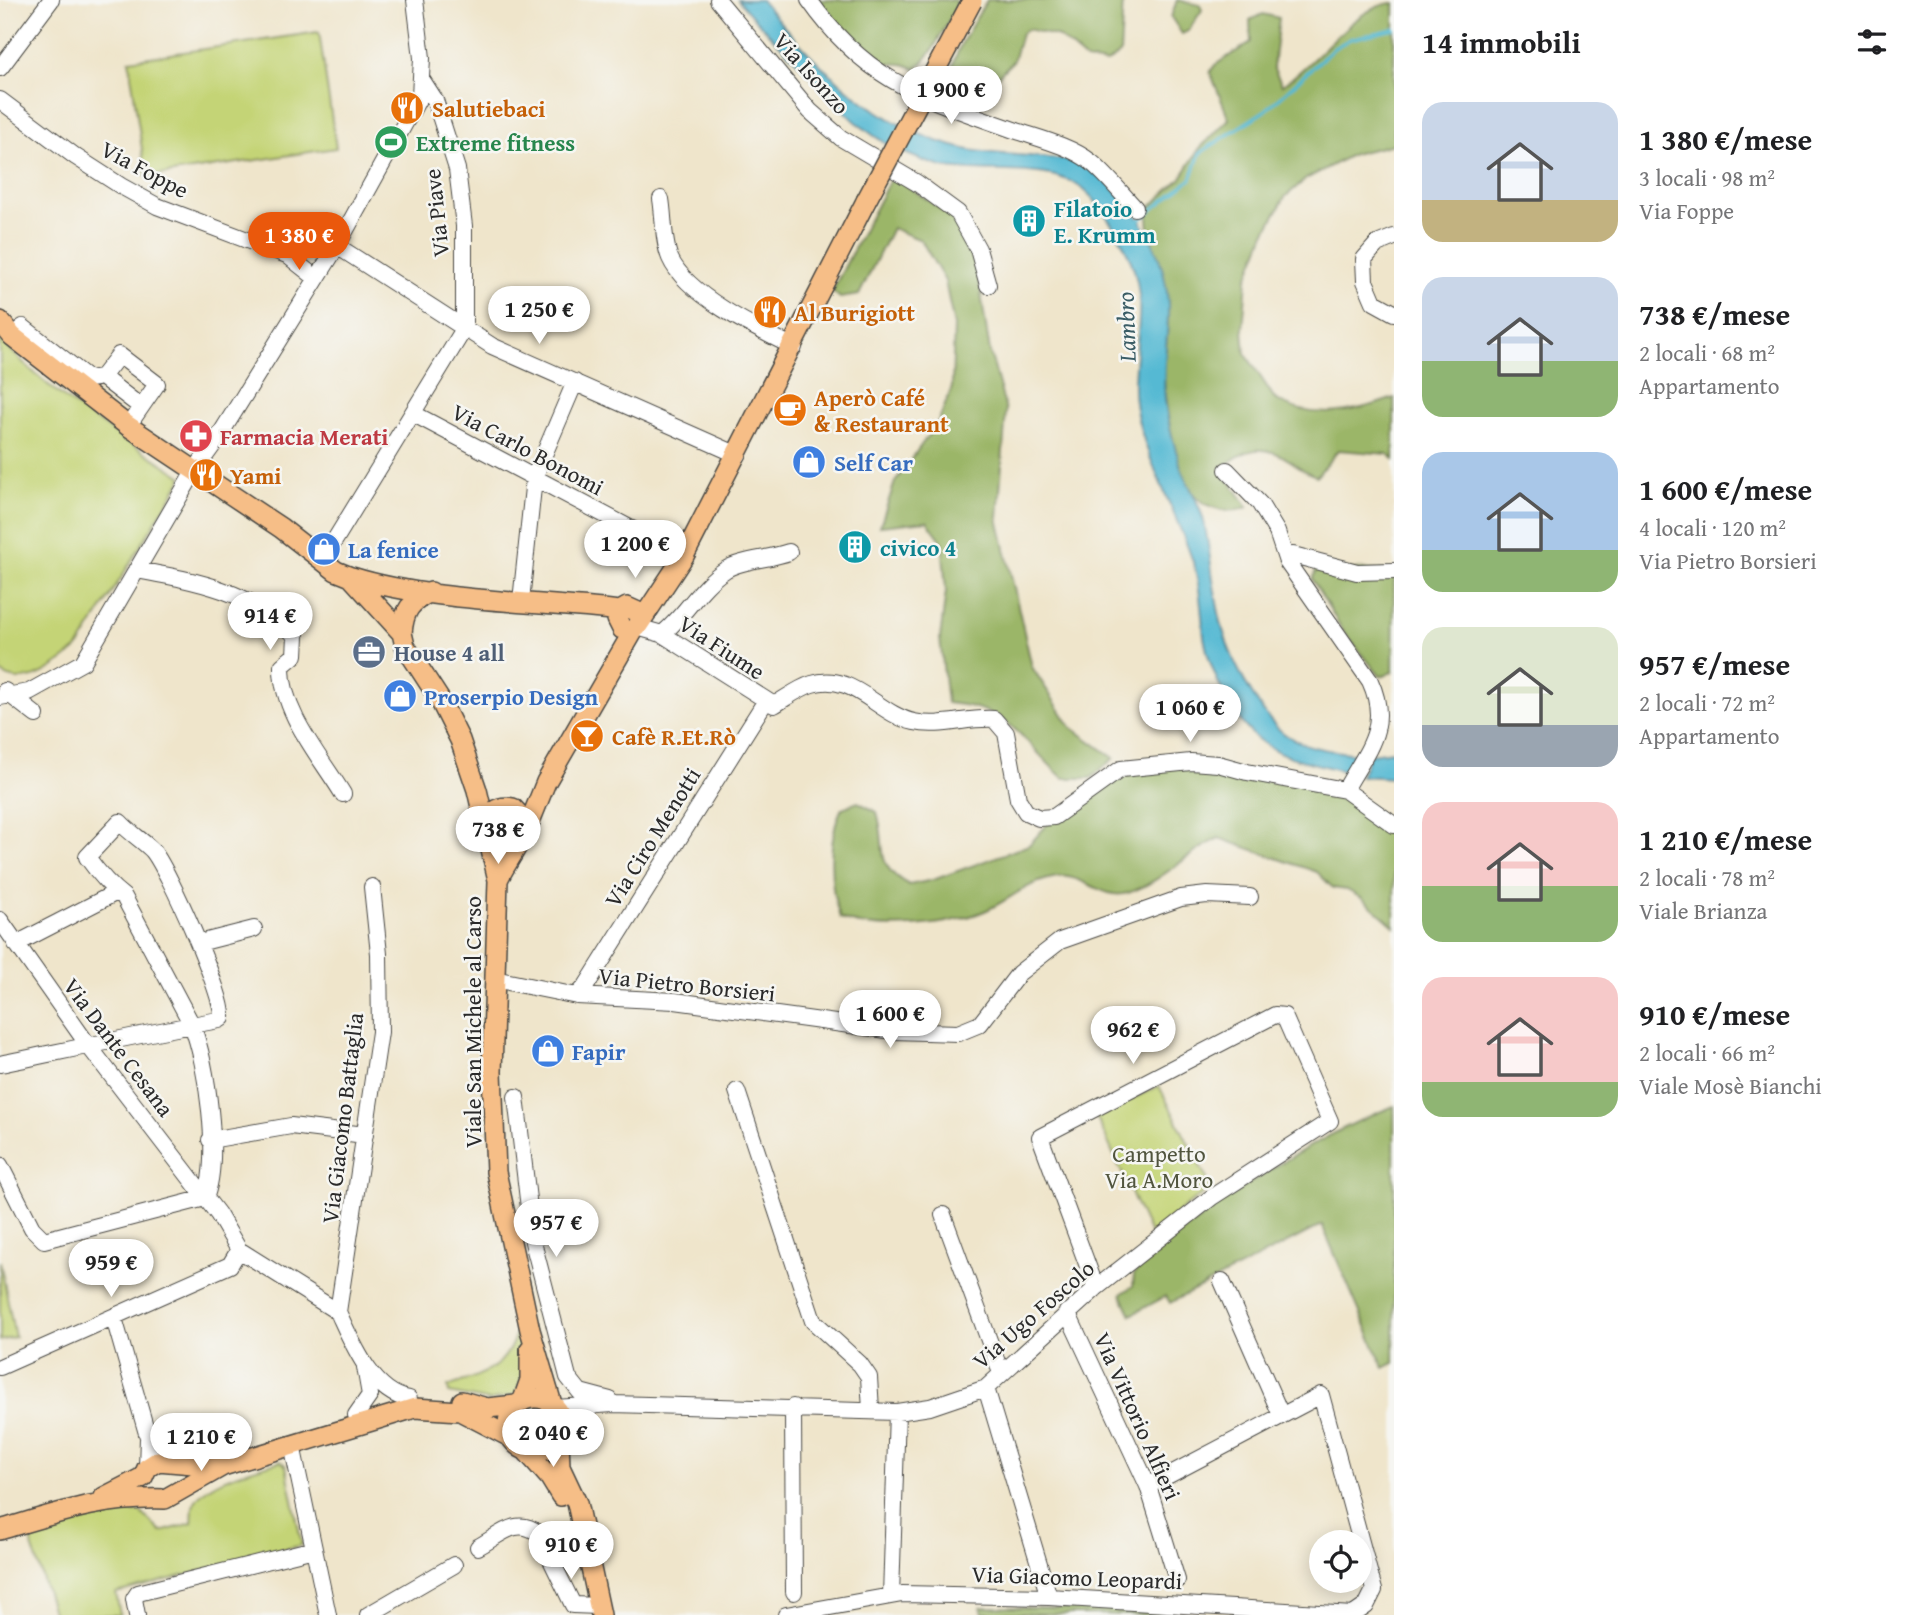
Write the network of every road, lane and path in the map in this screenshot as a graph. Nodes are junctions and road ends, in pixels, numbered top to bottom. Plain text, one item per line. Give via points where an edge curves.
1 (51, 0) edge
2 (718, 0) edge
3 (809, 0) edge
4 (972, 1) edge
5 (420, 3) edge
6 (0, 68) edge
7 (422, 80) junction
8 (0, 100) edge
9 (661, 199) dead end
10 (1135, 208) dead end
11 (1394, 237) edge
12 (337, 246) junction
13 (316, 278) junction
14 (988, 285) dead end
15 (1394, 313) edge
16 (6, 328) edge
17 (464, 329) junction
18 (794, 347) junction
19 (96, 378) junction
20 (575, 382) junction
21 (141, 407) junction
22 (414, 414) junction
23 (128, 426) junction
24 (738, 455) junction
25 (195, 470) junction
26 (1227, 470) dead end
27 (534, 478) junction
28 (658, 542) dead end
29 (789, 552) dead end
30 (1287, 562) junction
31 (336, 569) junction
32 (136, 570) junction
33 (1394, 571) edge
34 (431, 592) junction
35 (521, 601) junction
36 (628, 621) junction
37 (662, 634) junction
38 (403, 640) junction
39 (3, 693) edge
40 (765, 702) junction
41 (36, 715) dead end
42 (546, 782) junction
43 (477, 790) junction
44 (1345, 790) junction
45 (343, 794) dead end
46 (503, 807) junction
47 (1394, 825) edge
48 (487, 832) junction
49 (521, 839) junction
50 (498, 880) junction
51 (372, 887) dead end
52 (115, 893) junction
53 (1250, 897) dead end
54 (0, 920) edge
55 (254, 929) dead end
56 (199, 943) junction
57 (16, 944) junction
58 (494, 979) junction
59 (577, 996) junction
60 (192, 1025) junction
61 (88, 1045) junction
62 (0, 1064) edge
63 (737, 1091) dead end
64 (516, 1097) dead end
65 (365, 1135) junction
66 (210, 1140) junction
67 (0, 1165) edge
68 (205, 1198) junction
69 (943, 1215) dead end
70 (239, 1250) junction
71 (1222, 1281) dead end
72 (1096, 1288) junction
73 (338, 1312) junction
74 (1067, 1312) junction
75 (114, 1318) junction
76 (530, 1330) junction
77 (363, 1358) junction
78 (0, 1367) edge
79 (1000, 1373) junction
80 (986, 1388) junction
81 (409, 1399) junction
82 (519, 1403) junction
83 (613, 1404) junction
84 (595, 1405) junction
85 (554, 1406) junction
86 (793, 1407) junction
87 (871, 1410) junction
88 (897, 1412) junction
89 (356, 1415) junction
90 (1281, 1415) junction
91 (148, 1437) junction
92 (510, 1437) junction
93 (560, 1437) junction
94 (292, 1446) junction
95 (527, 1452) junction
96 (173, 1464) junction
97 (145, 1473) junction
98 (1147, 1486) junction
99 (180, 1490) junction
100 (153, 1497) junction
101 (94, 1502) junction
102 (0, 1530) edge
103 (582, 1538) junction
104 (478, 1547) dead end
105 (314, 1549) junction
106 (454, 1565) dead end
107 (1177, 1580) dead end
108 (794, 1592) dead end
109 (891, 1596) junction
110 (1049, 1597) junction
111 (1184, 1610) edge
112 (599, 1611) edge
113 (137, 1615) edge
114 (328, 1615) edge
115 (368, 1615) edge
116 (786, 1615) edge

1 - 6 street
2 - 14 street, Via Isonzo via 810,111 841,138 917,183 958,214 978,249
3 - 10 street via 852,52 886,79 1069,150 1090,161
4 - 18 main road, bridge
5 - 7 street
7 - 12 street via 410,117
7 - 17 street, Via Piave via 435,100 457,169 464,226
8 - 13 street, Via Foppe via 121,187 287,255
9 - 18 street via 670,259 694,287 714,304
11 - 15 street via 1377,244 1364,259 1365,281 1374,302
12 - 13 street
12 - 17 street
13 - 25 street
16 - 19 street via 23,327
16 - 23 main road, Viale San Michele al Carso
17 - 20 street
17 - 22 street
18 - 24 main road
19 - 21 street
19 - 21 street via 119,355 157,384
20 - 24 street
20 - 27 street
21 - 23 street
22 - 27 street, Via Carlo Bonomi
22 - 31 street
23 - 25 main road, Viale San Michele al Carso
24 - 36 main road via 684,556 663,586
25 - 31 main road, Viale San Michele al Carso
25 - 32 street
26 - 30 street via 1260,503
27 - 28 street, Via Carlo Bonomi
27 - 35 street
29 - 37 street via 726,568
30 - 33 street via 1293,555 1301,555 1340,569
30 - 44 street via 1370,681 1380,714 1378,732
31 - 34 main road via 372,583
31 - 38 main road, Viale San Michele al Carso
32 - 39 street via 83,662 29,692
32 - 45 street via 210,583 275,615 296,636 295,655 282,666 282,685
34 - 35 main road
34 - 38 main road via 409,604
35 - 36 main road via 593,608
36 - 37 street, Via Fiume
36 - 42 main road via 611,668
37 - 40 street, Via Fiume
38 - 43 main road, Viale San Michele al Carso via 460,740
39 - 41 street
40 - 44 street, Via Fiume via 774,705 811,684 840,682 857,688 900,719 933,724 994,719 1006,733 1018,799 1026,813 1039,818 1054,817 1121,769 1166,763 1217,764
40 - 59 street, Via Ciro Menotti
42 - 46 main road via 521,802
42 - 49 main road
43 - 46 main road
43 - 48 main road, Viale San Michele al Carso
44 - 47 street
46 - 48 main road via 490,814
46 - 49 main road via 523,816
48 - 49 main road via 498,846
48 - 50 main road, Viale San Michele al Carso
49 - 50 main road
50 - 58 main road, Viale San Michele al Carso
51 - 65 street, Via Giacomo Battaglia via 380,1032
52 - 56 street via 87,857 120,822 153,851
52 - 57 street
52 - 60 street via 124,897
53 - 59 street, Via Pietro Borsieri via 1181,898 1060,942 1019,973 980,1024 958,1033 894,1031 675,1001
54 - 57 street, Via Dante Cesana
55 - 56 street
56 - 60 street via 223,1014 219,1020
57 - 61 street, Via Dante Cesana
58 - 59 street, Via Pietro Borsieri
58 - 76 main road, Viale San Michele al Carso via 496,1172
60 - 61 street
60 - 66 street via 202,1057
61 - 62 street
61 - 68 street, Via Dante Cesana
63 - 87 street via 813,1321 869,1377
64 - 83 street via 533,1242 568,1377 580,1392
65 - 66 street via 291,1126
65 - 73 street, Via Giacomo Battaglia
66 - 68 street via 213,1168
67 - 68 street via 32,1228 38,1236 51,1240
68 - 70 street, Via Dante Cesana
69 - 79 street
70 - 73 street
70 - 75 street via 230,1265
71 - 90 street
72 - 72 street, Via Ugo Foscolo via 1212,1197 1330,1121 1284,1016 1275,1015 1040,1137
72 - 74 street, Via Ugo Foscolo
73 - 77 street
74 - 79 street, Via Ugo Foscolo
74 - 98 street, Via Vittorio Alfieri
75 - 78 street
75 - 91 street
76 - 82 main road, Viale San Michele al Carso via 530,1380
76 - 85 main road, Viale San Michele al Carso
77 - 81 street via 384,1388
77 - 89 street via 370,1395
79 - 80 street, Via Ugo Foscolo
80 - 88 street, Via Ugo Foscolo via 930,1407
80 - 110 street
81 - 82 main road via 442,1398 487,1408
81 - 89 main road
82 - 85 main road via 538,1398
82 - 92 main road via 507,1424
83 - 84 street, Via Ugo Foscolo
83 - 86 street, Via Ugo Foscolo
84 - 85 street, Via Ugo Foscolo
84 - 93 street via 581,1413
85 - 93 main road via 561,1416
86 - 87 street, Via Ugo Foscolo
86 - 108 street
87 - 88 street, Via Ugo Foscolo
88 - 109 street
89 - 96 main road via 221,1460
90 - 98 street
90 - 111 street, Via Giacomo Leopardi via 1321,1395 1374,1590 1366,1606 1353,1615
91 - 96 street
91 - 97 street
92 - 94 main road via 460,1411 415,1408
92 - 95 main road
93 - 95 main road via 542,1452
93 - 103 main road via 560,1467 577,1503
94 - 99 main road via 223,1466
94 - 105 street
95 - 103 main road via 550,1478
96 - 97 main road via 158,1461
96 - 99 main road via 182,1479
97 - 100 main road via 145,1488
97 - 101 main road
98 - 107 street, Via Vittorio Alfieri
99 - 100 main road via 166,1499
100 - 101 main road
101 - 102 main road
103 - 112 main road
104 - 112 street via 509,1527 530,1527 538,1533 573,1605
105 - 113 street via 138,1593 134,1599
105 - 114 street
106 - 115 street
109 - 110 street, Via Giacomo Leopardi
109 - 116 street, Via Giacomo Leopardi
110 - 111 street, Via Giacomo Leopardi

